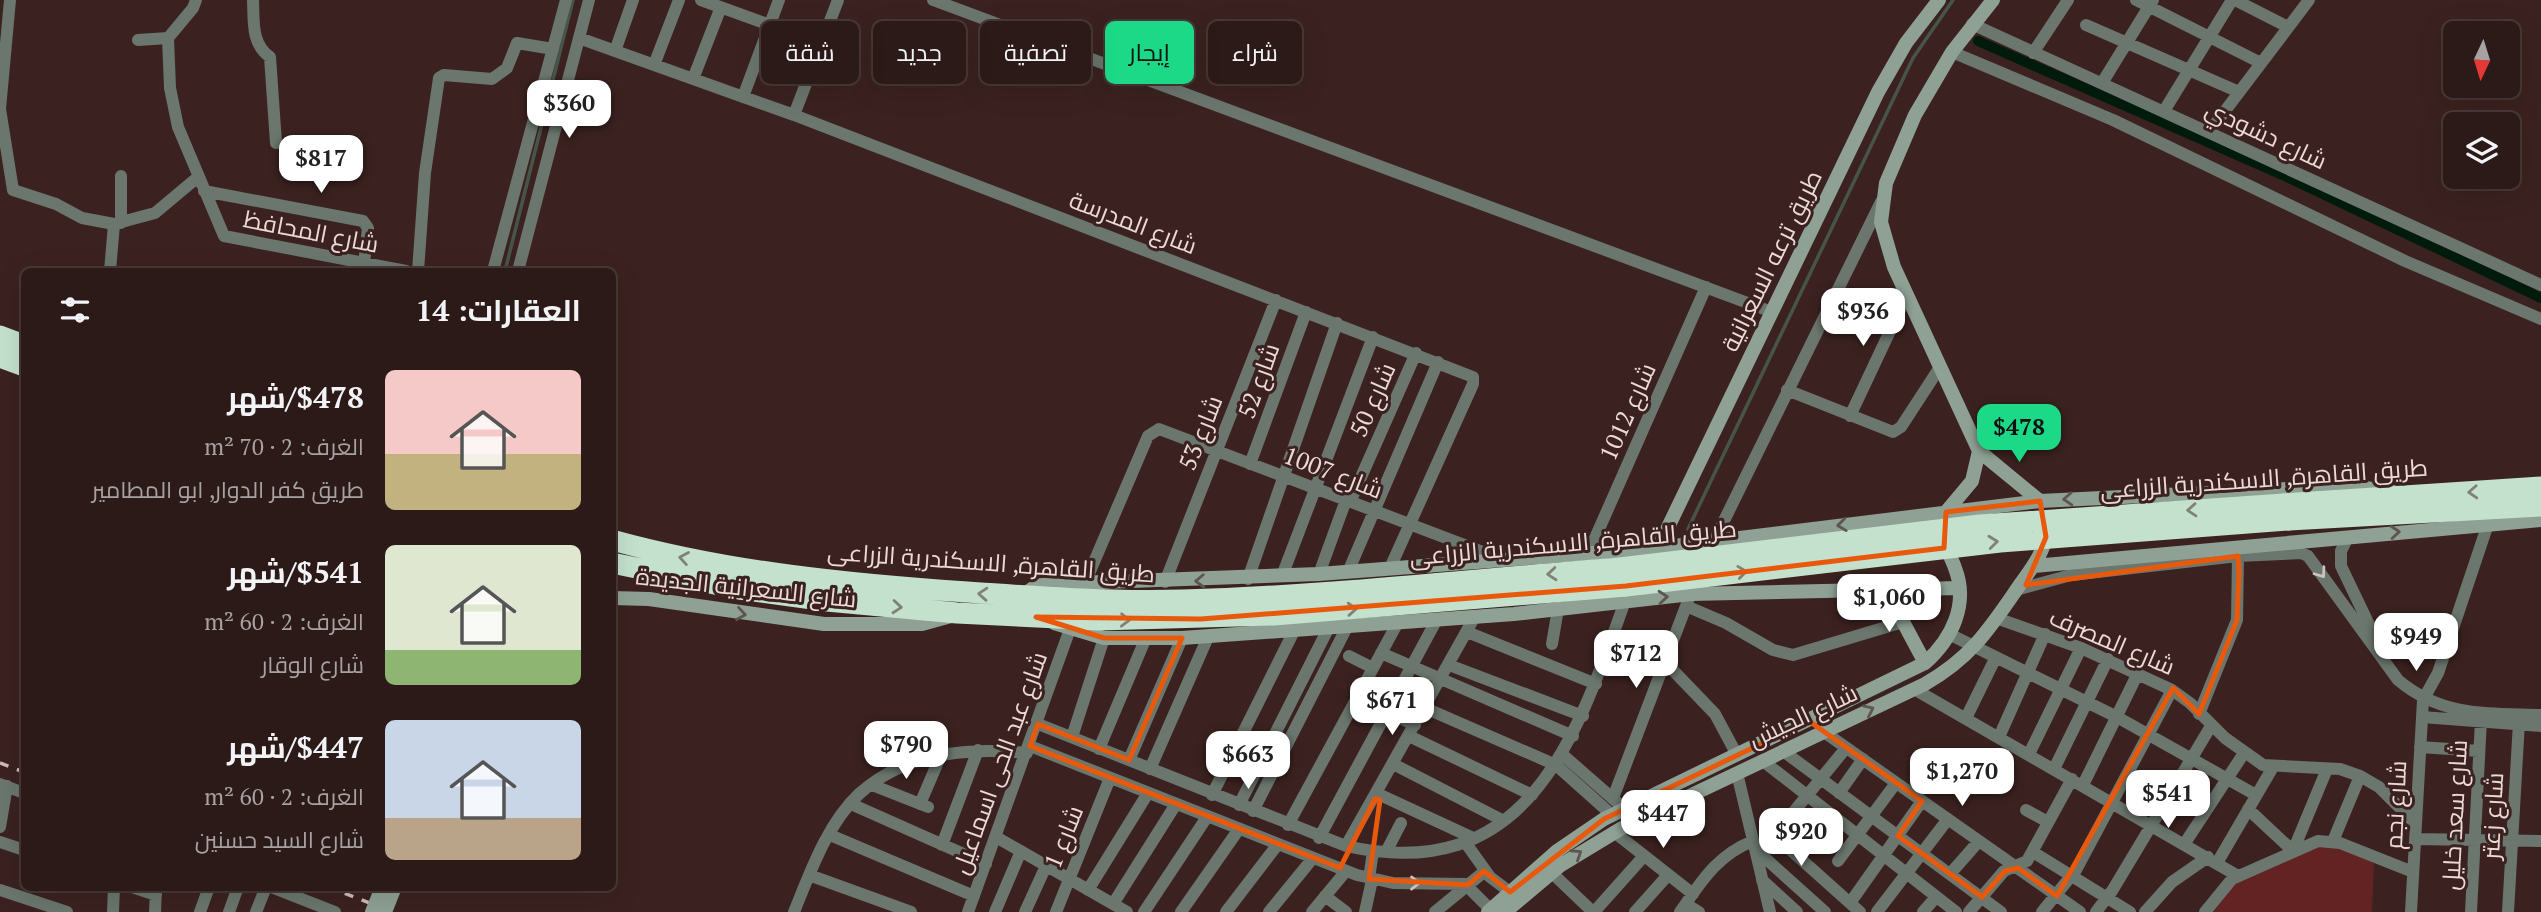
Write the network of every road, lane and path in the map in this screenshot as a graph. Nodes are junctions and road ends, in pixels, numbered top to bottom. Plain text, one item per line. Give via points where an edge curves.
1 (10, 0) edge
2 (196, 0) edge
3 (253, 0) edge
4 (566, 0) edge
5 (589, 0) edge
6 (632, 0) edge
7 (679, 0) edge
8 (701, 0) edge
9 (779, 0) edge
10 (838, 0) edge
11 (933, 0) edge
12 (1939, 0) edge
13 (1993, 0) edge
14 (2068, 0) edge
15 (2136, 0) edge
16 (2233, 0) edge
17 (2309, 0) edge
18 (2151, 3) edge
19 (721, 7) junction
20 (771, 21) edge
21 (761, 22) edge
22 (1972, 24) junction
23 (2086, 25) dead end
24 (2288, 27) junction
25 (2209, 36) junction
26 (168, 38) junction
27 (579, 38) junction
28 (138, 40) dead end
29 (2125, 42) junction
30 (553, 49) junction
31 (761, 49) edge
32 (615, 51) junction
33 (2, 52) edge
34 (1952, 52) junction
35 (2033, 52) junction
36 (2261, 63) junction
37 (654, 65) junction
38 (2189, 68) junction
39 (693, 79) junction
40 (2102, 83) junction
41 (2239, 92) junction
42 (743, 97) junction
43 (2164, 111) junction
44 (794, 115) junction
45 (2208, 132) junction
46 (276, 143) dead end
47 (121, 176) dead end
48 (198, 177) junction
49 (205, 191) junction
50 (1881, 202) junction
51 (118, 224) junction
52 (364, 264) junction
53 (111, 268) edge
54 (388, 268) edge
55 (418, 268) edge
56 (494, 268) edge
57 (519, 268) edge
58 (2541, 285) edge
59 (1706, 288) junction
60 (1907, 295) junction
61 (1276, 300) junction
62 (1306, 312) junction
63 (1772, 312) junction
64 (2541, 319) edge
65 (1337, 323) junction
66 (1373, 337) junction
67 (6, 341) edge
68 (1416, 353) junction
69 (21, 362) edge
70 (1438, 362) junction
71 (1940, 367) junction
72 (1787, 390) junction
73 (1850, 416) junction
74 (1979, 451) junction
75 (1217, 452) junction
76 (1251, 464) junction
77 (1284, 477) junction
78 (2541, 487) edge
79 (1315, 489) junction
80 (2404, 496) junction
81 (1348, 501) junction
82 (2040, 501) junction
83 (2541, 506) edge
84 (1374, 511) junction
85 (1946, 512) junction
86 (2286, 512) junction
87 (2541, 520) edge
88 (1410, 524) junction
89 (2488, 524) junction
90 (2348, 537) junction
91 (616, 541) edge
92 (1714, 541) junction
93 (1658, 548) junction
94 (1588, 554) junction
95 (2238, 556) junction
96 (1504, 560) junction
97 (616, 564) edge
98 (2034, 566) junction
99 (1390, 568) junction
100 (1348, 572) junction
101 (1319, 574) junction
102 (1282, 576) junction
103 (1248, 579) junction
104 (1165, 582) junction
105 (1085, 583) junction
106 (1624, 585) junction
107 (1885, 588) junction
108 (1959, 588) junction
109 (2016, 590) junction
110 (1022, 596) junction
111 (616, 598) edge
112 (1688, 600) junction
113 (1558, 609) junction
114 (957, 612) junction
115 (1036, 617) junction
116 (1474, 618) junction
117 (1999, 619) junction
118 (1436, 621) junction
119 (1903, 622) junction
120 (1397, 624) junction
121 (1347, 627) junction
122 (1070, 629) junction
123 (1328, 629) junction
124 (1294, 631) junction
125 (1467, 632) junction
126 (1949, 634) junction
127 (2045, 634) junction
128 (1208, 637) junction
129 (1104, 638) junction
130 (1182, 638) junction
131 (1145, 640) junction
132 (1552, 644) dead end
133 (1975, 647) junction
134 (2081, 648) junction
135 (1381, 653) junction
136 (1349, 656) dead end
137 (1996, 657) junction
138 (2108, 659) junction
139 (1665, 662) junction
140 (1925, 663) junction
141 (1449, 665) junction
142 (2389, 665) junction
143 (1411, 667) junction
144 (1373, 668) junction
145 (2028, 673) junction
146 (2138, 673) junction
147 (1440, 681) junction
148 (1595, 684) junction
149 (1914, 689) junction
150 (2061, 689) junction
151 (2172, 690) junction
152 (2423, 700) junction
153 (2087, 702) junction
154 (1425, 708) junction
155 (1387, 712) junction
156 (2199, 714) junction
157 (2541, 715) edge
158 (1583, 716) junction
159 (2117, 717) junction
160 (2422, 717) junction
161 (1966, 718) junction
162 (2481, 720) junction
163 (2519, 722) junction
164 (1038, 724) junction
165 (2211, 726) junction
166 (2541, 726) edge
167 (1412, 731) junction
168 (1824, 732) junction
169 (2148, 735) junction
170 (1241, 736) junction
171 (1573, 736) junction
172 (1072, 737) junction
173 (1999, 737) junction
174 (2420, 747) junction
175 (1100, 748) junction
176 (1268, 748) junction
177 (1846, 748) junction
178 (978, 750) junction
179 (1028, 750) junction
180 (1783, 751) junction
181 (2480, 751) junction
182 (2244, 753) junction
183 (2029, 754) junction
184 (941, 755) junction
185 (1737, 755) junction
186 (1863, 759) junction
187 (2192, 759) junction
188 (1129, 760) junction
189 (1560, 760) junction
190 (1763, 761) junction
191 (1393, 764) junction
192 (2273, 767) junction
193 (1150, 769) junction
194 (2054, 769) junction
195 (2327, 769) junction
196 (1737, 773) junction
197 (2360, 776) junction
198 (1110, 778) junction
199 (1821, 779) junction
200 (2227, 779) junction
201 (2077, 782) junction
202 (1896, 783) junction
203 (4, 785) edge
204 (872, 785) junction
205 (21, 792) edge
206 (1148, 793) junction
207 (1376, 793) junction
208 (1839, 793) junction
209 (1212, 794) junction
210 (1532, 795) junction
211 (2256, 795) junction
212 (1807, 796) junction
213 (1922, 801) junction
214 (2112, 802) junction
215 (851, 804) junction
216 (1176, 804) junction
217 (1239, 805) junction
218 (1616, 808) junction
219 (2248, 809) junction
220 (2025, 810) dead end
221 (1253, 811) junction
222 (1830, 816) junction
223 (1871, 816) junction
224 (1207, 817) junction
225 (1948, 819) junction
226 (1503, 820) junction
227 (2049, 822) junction
228 (1401, 823) dead end
229 (2416, 824) junction
230 (1288, 825) junction
231 (2152, 825) junction
232 (0, 827) edge
233 (1239, 829) junction
234 (1614, 832) junction
235 (830, 835) junction
236 (1775, 836) junction
237 (1856, 836) junction
238 (1898, 836) junction
239 (996, 837) junction
240 (1319, 838) junction
241 (2415, 839) junction
242 (1469, 840) junction
243 (2475, 840) junction
244 (1979, 841) junction
245 (2333, 841) junction
246 (2512, 841) junction
247 (2541, 841) edge
248 (0, 842) edge
249 (1278, 844) junction
250 (2185, 844) junction
251 (942, 845) junction
252 (1348, 847) junction
253 (1756, 848) junction
254 (21, 849) edge
255 (2292, 850) junction
256 (1021, 851) junction
257 (1379, 852) junction
258 (2033, 852) junction
259 (1922, 853) junction
260 (1796, 855) junction
261 (1644, 856) junction
262 (1883, 856) junction
263 (1313, 858) junction
264 (2212, 860) junction
265 (1838, 861) dead end
266 (986, 864) junction
267 (1046, 866) junction
268 (2018, 868) junction
269 (1343, 870) junction
270 (1485, 871) junction
271 (1551, 872) junction
272 (2413, 872) junction
273 (1906, 873) junction
274 (1950, 874) junction
275 (809, 875) junction
276 (1668, 875) junction
277 (2072, 876) junction
278 (2238, 876) junction
279 (1070, 879) junction
280 (1370, 879) junction
281 (1762, 879) junction
282 (1468, 885) junction
283 (0, 890) edge
284 (1088, 890) junction
285 (114, 891) edge
286 (156, 891) edge
287 (208, 891) edge
288 (237, 891) edge
289 (266, 891) edge
290 (276, 891) edge
291 (380, 891) edge
292 (393, 891) edge
293 (1325, 896) junction
294 (2057, 896) junction
295 (974, 897) junction
296 (1936, 897) junction
297 (1982, 897) junction
298 (2107, 898) junction
299 (1686, 903) edge
300 (304, 906) edge
301 (1108, 906) edge
302 (1504, 907) edge
303 (1855, 908) edge
304 (1642, 909) edge
305 (797, 911) edge
306 (67, 912) edge
307 (113, 912) edge
308 (155, 912) edge
309 (200, 912) edge
310 (229, 912) edge
311 (256, 912) edge
312 (335, 912) edge
313 (372, 912) edge
314 (385, 912) edge
315 (911, 912) edge
316 (968, 912) edge
317 (995, 912) edge
318 (1025, 912) edge
319 (1056, 912) edge
320 (1127, 912) edge
321 (1144, 912) edge
322 (1181, 912) edge
323 (1226, 912) edge
324 (1269, 912) edge
325 (1312, 912) edge
326 (1346, 912) edge
327 (1365, 912) edge
328 (1435, 912) edge
329 (1594, 912) edge
330 (1699, 912) edge
331 (1770, 912) edge
332 (1797, 912) edge
333 (1825, 912) edge
334 (1877, 912) edge
335 (1923, 912) edge
336 (1956, 912) edge
337 (1969, 912) edge
338 (2001, 912) edge
339 (2042, 912) edge
340 (2080, 912) edge
341 (2096, 912) edge
342 (2130, 912) edge
343 (2145, 912) edge
344 (2205, 912) edge
345 (2411, 912) edge
346 (2471, 912) edge
347 (2508, 912) edge

1 - 33 street
2 - 26 street
3 - 46 street via 256,40 270,57
4 - 30 street
5 - 27 street
6 - 32 street
7 - 37 street
8 - 19 street
9 - 20 street
10 - 44 street
11 - 59 street
12 - 63 main road, طريق ترعه السعرانية via 1906,43 1878,92
13 - 22 main road
14 - 35 street
15 - 18 street
16 - 24 street
16 - 25 street
17 - 24 street
18 - 25 street
18 - 29 street
19 - 21 street
19 - 39 street
22 - 34 main road
22 - 35 street, شارع دشودي
23 - 29 street
24 - 36 street
25 - 36 street
25 - 38 street
26 - 28 street
26 - 48 street, شارع المحافظ via 172,106
27 - 32 street, شارع المدرسة
27 - 57 street
29 - 38 street
29 - 40 street
30 - 55 street via 517,43 507,68 492,79 439,78 425,173
30 - 56 street
31 - 42 street
32 - 37 street, شارع المدرسة
33 - 51 street via 0,109 13,190 89,220
34 - 50 main road via 1904,137
34 - 64 street via 2113,120 2405,261
35 - 40 street, شارع دشودي
36 - 41 street
37 - 39 street, شارع المدرسة
38 - 41 street
38 - 43 street
39 - 42 street, شارع المدرسة
40 - 43 street, شارع دشودي
41 - 45 street
42 - 44 street, شارع المدرسة
43 - 45 street, شارع دشودي
44 - 61 street, شارع المدرسة
45 - 58 street, شارع دشودي
47 - 51 street
48 - 49 street, شارع المحافظ
48 - 51 street via 155,213
49 - 52 street, شارع المحافظ via 221,234 228,238
49 - 52 street via 363,221 368,228
50 - 60 main road via 1884,238
50 - 72 street
51 - 53 street
52 - 54 street, شارع المحافظ
59 - 63 street
59 - 94 street, شارع 1012
60 - 71 main road
60 - 73 street
61 - 62 street, شارع المدرسة
61 - 75 street, شارع 53
62 - 65 street, شارع المدرسة
62 - 76 street, شارع 52
63 - 93 main road, طريق ترعه السعرانية
65 - 66 street, شارع المدرسة
65 - 77 street
66 - 68 street, شارع المدرسة
66 - 79 street
67 - 69 highway
68 - 70 street, شارع المدرسة
68 - 81 street, شارع 50
70 - 84 street
70 - 88 street, شارع المدرسة via 1475,381
71 - 73 street via 1898,430 1890,432
71 - 74 main road
72 - 73 street
72 - 92 street
74 - 82 main road
74 - 85 main road via 1972,481
75 - 76 street, شارع 1007
75 - 104 street, شارع 53
75 - 105 street, شارع 1007 via 1159,429 1148,436
76 - 77 street, شارع 1007
77 - 79 street, شارع 1007
77 - 103 street
78 -> 80 highway, طريق القاهرة, الاسكندرية الزراعى
79 - 81 street, شارع 1007
79 - 102 street
80 -> 82 main road via 2351,486
80 - 86 highway, طريق القاهرة, الاسكندرية الزراعى
81 - 84 street, شارع 1007
81 - 101 street, شارع 50
82 - 85 main road
82 - 98 main road, شارع الجيش via 2047,529
83 - 86 highway, طريق القاهرة, الاسكندرية الزراعى
84 - 88 street, شارع 1007
84 - 100 street
85 -> 92 main road
85 - 108 main road, شارع الجيش via 1943,537
86 - 106 highway, طريق القاهرة, الاسكندرية الزراعى, bridge via 1980,525
87 - 89 main road
88 - 96 street, شارع 1007
88 - 99 street, شارع المدرسة
90 -> 89 main road
89 - 152 street, شارع نجم via 2438,673
90 - 98 main road
90 - 142 street via 2341,551 2341,566
110 -> 91 highway, طريق القاهرة, الاسكندرية الزراعى via 770,573
92 - 93 main road
93 - 94 main road
94 - 96 main road
95 - 109 street via 2071,575
95 -> 142 street via 2308,556
95 - 156 street via 2237,620
96 - 99 main road
97 -> 114 highway, طريق القاهرة, الاسكندرية الزراعى via 739,589
98 - 109 main road, شارع الجيش
99 - 100 main road
100 - 101 main road
101 - 102 main road
102 - 103 main road
103 -> 104 main road
104 - 105 main road
105 - 110 main road via 1042,585
106 -> 110 highway, طريق القاهرة, الاسكندرية الزراعى via 1233,598
106 -> 112 main road
106 - 113 main road
115 -> 106 highway, طريق القاهرة, الاسكندرية الزراعى via 1201,619
106 - 148 street
107 - 108 main road
107 - 112 main road
107 - 119 main road
108 - 126 main road, شارع الجيش via 1957,617
109 - 117 main road, شارع الجيش
111 -> 114 main road, شارع السعرانية الجديدة via 824,624 922,624
112 - 119 street via 1773,650 1793,655
112 - 139 street
113 - 116 main road
113 - 132 street
114 - 115 highway, طريق القاهرة, الاسكندرية الزراعى
115 - 122 main road
116 - 118 main road
116 - 125 street
117 - 127 street, شارع المصرف
117 - 133 main road, شارع الجيش
118 - 120 main road
118 - 143 street
119 - 140 main road
120 - 121 main road
120 - 135 street
121 - 123 main road
121 - 221 street
122 - 129 main road
122 - 164 street, شارع عبد الحى اسماعيل
123 - 124 main road
123 - 176 street
124 - 128 main road
124 - 170 street
125 - 141 street
125 - 148 street
126 - 133 street
126 - 140 main road, شارع الجيش
127 - 134 street, شارع المصرف
127 - 145 street
128 - 130 main road
128 - 193 street
129 - 131 main road
129 - 172 street
130 - 131 main road
130 - 188 street
131 - 175 street
133 - 137 street
133 - 149 main road, شارع الجيش
134 - 138 street, شارع المصرف
134 - 150 street
135 - 143 street
135 - 144 street
136 - 144 street
137 - 145 street
137 - 161 street
138 - 146 street, شارع المصرف
138 - 153 street
139 - 185 street via 1715,714
139 - 218 street
140 - 185 main road, شارع الجيش
141 - 147 street
141 - 158 street
142 - 152 street via 2398,680
143 - 147 street
143 - 155 street
144 - 230 street
145 - 150 street
145 - 173 street
146 - 151 street, شارع المصرف
146 - 159 street
147 - 154 street
147 - 171 street
148 - 158 street
149 - 161 street
168 -> 149 main road, شارع الجيش
150 - 153 street
150 - 183 street
151 - 156 street, شارع المصرف
151 - 169 street
152 - 157 street via 2461,711
152 - 160 street, شارع نجم
153 - 159 street
153 - 194 street
154 - 167 street
154 - 189 street
155 - 167 street
155 - 240 street
156 - 165 street, شارع المصرف
158 - 171 street
159 - 169 street
159 - 201 street
160 - 162 street
160 - 174 street, شارع نجم
161 - 173 street
162 - 163 street
162 - 181 street, شارع سعد خليل
163 - 166 street
163 - 246 street, شارع زعتر
164 - 172 street
164 - 179 street, شارع عبد الحى اسماعيل
165 - 182 street, شارع المصرف
165 - 187 street
167 - 191 street
167 - 210 street
168 - 177 street
168 - 180 main road, شارع الجيش
169 - 187 street
169 - 214 street
170 - 176 street
170 - 209 street
171 - 189 street
172 - 175 street
173 - 183 street
174 - 181 street
174 - 229 street, شارع نجم
175 - 188 street
176 - 217 street
177 - 186 street
177 - 199 street
178 - 179 street
178 - 184 street
178 - 251 street
179 - 198 street
179 - 239 street, شارع عبد الحى اسماعيل
180 - 190 main road, شارع الجيش
180 - 199 street
181 - 243 street, شارع سعد خليل
182 - 192 street, شارع المصرف
182 - 200 street
183 - 194 street
184 - 204 street via 902,768
184 - 204 street via 924,806
185 - 218 main road, شارع الجيش
186 - 202 street
186 - 208 street
187 - 200 street
187 - 231 street
188 - 193 street
189 - 210 street
189 - 218 street
190 - 196 main road, شارع الجيش
190 - 212 street
191 - 207 street
191 - 226 street
192 - 195 street, شارع المصرف
192 - 211 street
193 - 209 street
194 - 201 street
195 - 197 street, شارع المصرف
195 - 255 street
196 - 234 main road, شارع الجيش
196 - 253 street
197 - 229 street, شارع المصرف via 2379,787
197 - 245 street
198 - 206 street
198 - 279 street, شارع 1
199 - 208 street
199 - 212 street
200 - 211 street
200 - 250 street
201 - 214 street
201 - 227 street
202 - 213 street
202 - 223 street
203 - 205 street
203 - 232 street
204 - 215 street
206 - 216 street
206 - 284 street
207 - 242 street
207 - 252 street
208 - 223 street
209 - 217 street
210 - 226 street
211 - 219 street
212 - 222 street
212 - 236 street
213 - 225 street
213 - 238 street
214 - 231 street
214 - 277 street
215 - 235 street
215 - 251 street
216 - 224 street
216 - 301 street
217 - 221 street
218 - 302 main road, شارع الجيش via 1570,841
219 - 255 street
219 - 264 street
220 - 227 street
221 - 230 street
222 - 237 street
222 - 260 street
223 - 237 street
223 - 238 street
224 - 233 street
224 - 321 street
225 - 244 street
225 - 259 street
226 - 242 street
227 - 258 street
228 - 257 street
229 - 241 street, شارع نجم
230 - 240 street
231 - 250 street
231 - 298 street
233 - 249 street
233 - 322 street
234 - 261 street
271 -> 234 main road, شارع الجيش
235 - 275 street
235 - 295 street
236 - 253 street
236 - 260 street
237 - 262 street
237 - 265 street
238 - 259 street
238 - 262 street
239 - 256 street
239 - 266 street, شارع عبد الحى اسماعيل
240 - 252 street
241 - 243 street
241 - 272 street, شارع نجم
242 - 257 street via 1441,849
242 - 270 street
243 - 246 street
243 - 346 street, شارع سعد خليل
244 - 268 street
244 - 274 street
245 - 255 street via 2312,842
245 - 272 street
246 - 247 street
246 - 347 street, شارع زعتر
248 - 254 street
249 - 263 street
249 - 323 street
250 - 264 street
251 - 266 street
252 - 257 street
252 - 269 street
253 - 281 street
253 - 299 street via 1718,862
253 - 333 street
255 - 278 street
256 - 267 street
256 - 317 street
257 - 280 street
258 - 268 street
258 - 277 street
259 - 273 street
259 - 274 street
260 - 303 street
261 - 276 street
261 - 329 street
262 - 273 street
262 - 303 street
263 - 269 street
263 - 324 street
264 - 278 street
264 - 343 street via 2172,882
266 - 295 street, شارع عبد الحى اسماعيل
267 - 279 street
267 - 318 street
268 - 294 street
268 - 297 street via 2004,871
269 - 280 street
269 - 293 street
270 - 282 street
270 - 302 street
271 - 302 main road, شارع الجيش
271 - 329 street
272 - 345 street, شارع نجم
273 - 296 street
273 - 334 street
274 - 297 street
275 - 305 street
275 - 315 street
276 - 299 street
276 - 304 street
277 - 294 street
277 - 298 street
278 - 344 street
279 - 284 street
279 - 319 street, شارع 1
280 -> 282 street
280 - 327 street
281 - 331 street
281 - 332 street
282 - 302 street
282 - 328 street
283 - 306 street
284 - 301 street
285 - 307 street
286 - 308 street
287 - 309 street
288 - 310 street
289 - 311 street
290 - 300 street
291 - 313 main road, bridge
292 - 314 main road, bridge
293 - 325 street
293 - 326 street
294 - 339 street
294 - 340 street
295 - 316 street, شارع عبد الحى اسماعيل
296 - 335 street
296 - 336 street
297 - 337 street
297 - 338 street
298 - 341 street
298 - 342 street
299 - 330 street
300 - 312 street
301 - 320 street

